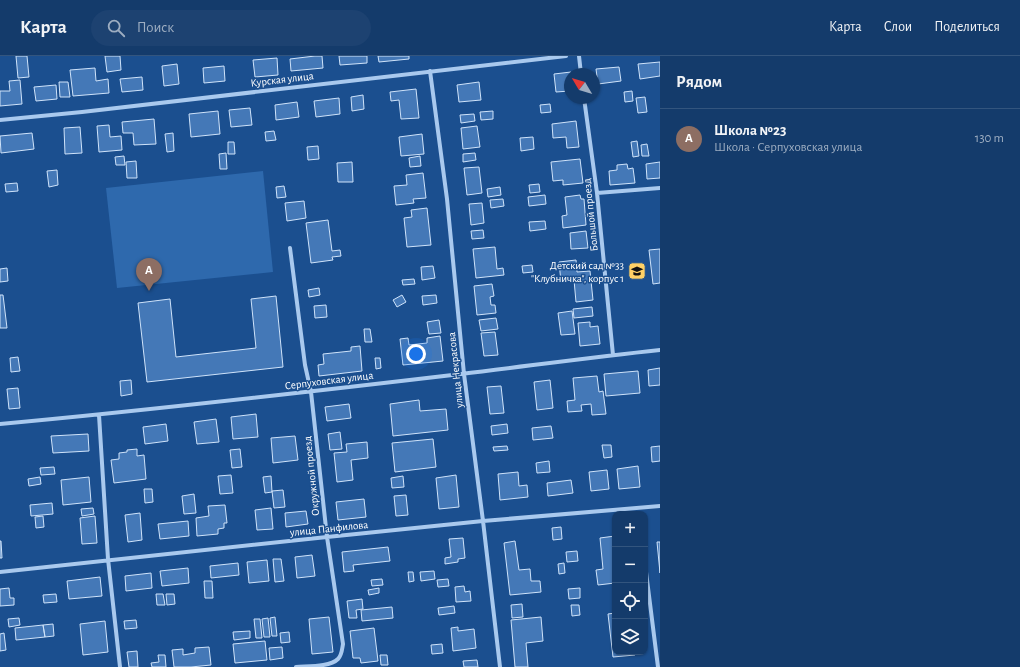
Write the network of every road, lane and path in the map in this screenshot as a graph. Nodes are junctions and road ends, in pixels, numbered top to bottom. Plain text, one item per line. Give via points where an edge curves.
1 (566, 56) edge
2 (579, 56) edge
3 (580, 68) edge
4 (430, 71) junction
5 (585, 104) edge
6 (0, 120) edge
7 (660, 188) edge
8 (597, 193) junction
9 (290, 248) dead end
10 (660, 350) edge
11 (613, 354) junction
12 (464, 374) junction
13 (311, 392) junction
14 (99, 415) junction
15 (0, 424) edge
16 (660, 506) edge
17 (638, 508) junction
18 (638, 511) edge
19 (483, 521) junction
20 (327, 537) junction
21 (108, 559) junction
22 (0, 572) edge
23 (647, 583) edge
24 (120, 667) edge
25 (296, 667) edge
26 (500, 667) edge
27 (658, 667) edge

1 - 4 street, Курская улица
2 - 3 street
4 - 6 street, Курская улица
4 - 12 street, улица Некрасова via 447,198
5 - 8 street, Большой проезд
7 - 8 street
8 - 11 street, Большой проезд
9 - 13 street, Окружной проезд via 305,365
10 - 11 street, Серпуховская улица
11 - 12 street, Серпуховская улица
12 - 13 street, Серпуховская улица
12 - 19 street, улица Некрасова
13 - 14 street, Серпуховская улица
13 - 20 street, Окружной проезд
14 - 15 street, Серпуховская улица
14 - 21 street
16 - 17 street, улица Панфилова
17 - 18 street
17 - 19 street, улица Панфилова
19 - 20 street, улица Панфилова
19 - 26 street, улица Некрасова
20 - 21 street, улица Панфилова
20 - 25 street, Окружной проезд via 343,644 342,652 332,663
21 - 22 street, улица Панфилова
21 - 24 street
23 - 27 street

